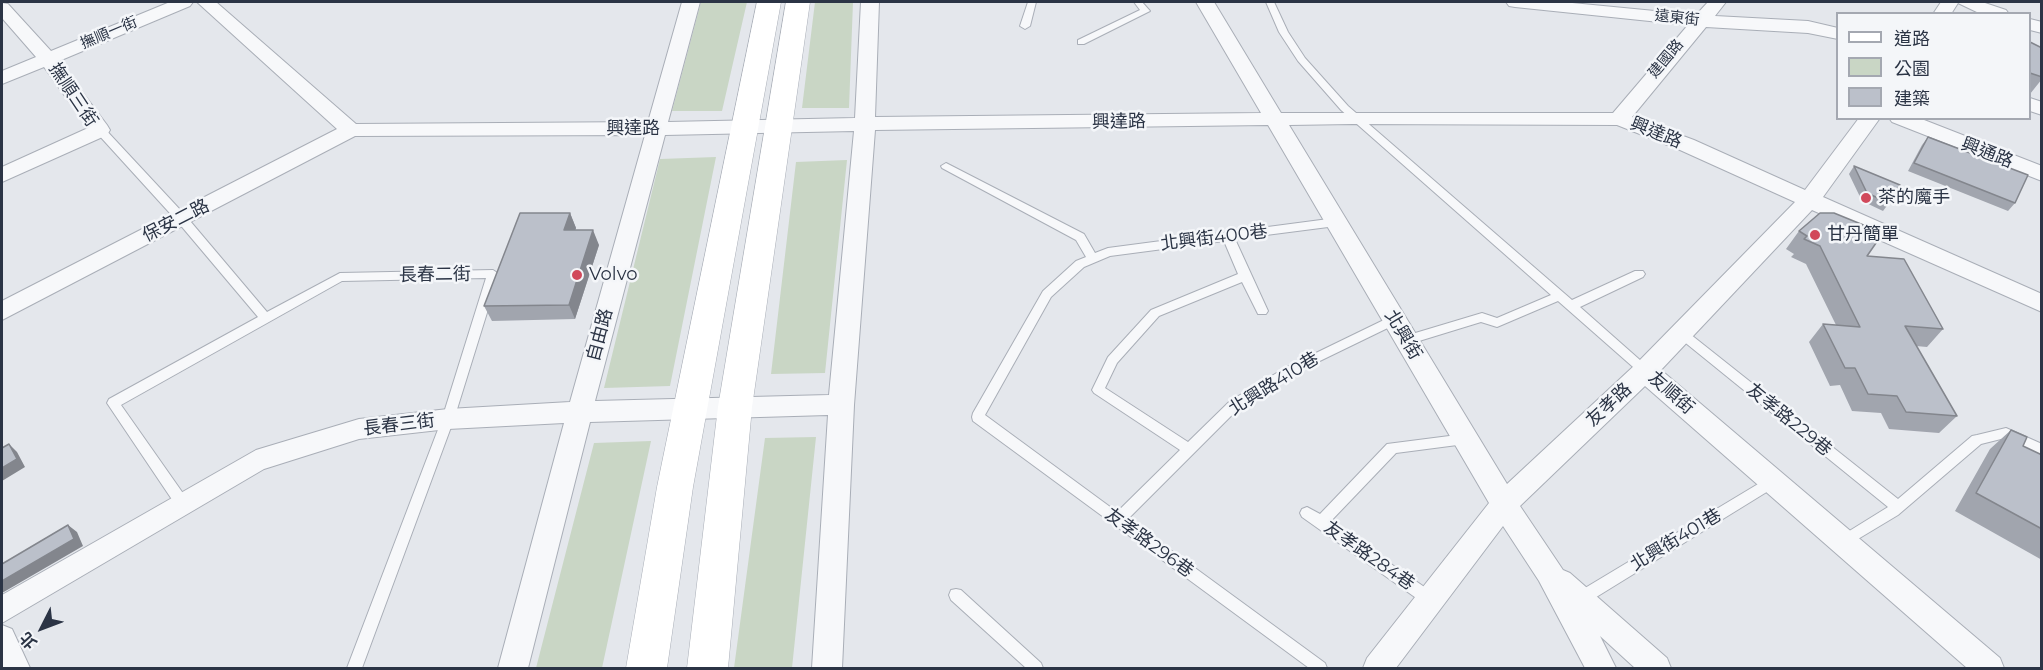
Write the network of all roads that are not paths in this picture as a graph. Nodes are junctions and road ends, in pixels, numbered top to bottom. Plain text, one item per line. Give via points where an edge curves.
1 (184, 2) edge
2 (206, 2) edge
3 (691, 2) edge
4 (769, 2) edge
5 (798, 2) edge
6 (870, 2) edge
7 (1032, 2) edge
8 (1138, 2) edge
9 (1204, 2) edge
10 (1270, 2) edge
11 (1515, 2) edge
12 (1717, 2) edge
13 (1966, 2) edge
14 (2, 8) edge
15 (1994, 12) edge
16 (1698, 21) junction
17 (1025, 26) dead end
18 (1836, 34) edge
19 (1081, 42) dead end
20 (48, 59) junction
21 (2, 78) edge
22 (1353, 118) junction
23 (1619, 119) junction
24 (1276, 120) junction
25 (1869, 120) edge
26 (1904, 120) edge
27 (865, 124) junction
28 (779, 127) junction
29 (744, 128) junction
30 (656, 129) junction
31 (100, 130) junction
32 (351, 130) junction
33 (946, 166) dead end
34 (2042, 174) edge
35 (2, 175) edge
36 (1809, 200) junction
37 (181, 218) junction
38 (1336, 222) junction
39 (1228, 236) junction
40 (1093, 259) junction
41 (1639, 274) dead end
42 (1245, 276) junction
43 (1560, 296) junction
44 (2042, 304) edge
45 (1571, 306) junction
46 (2, 311) edge
47 (1262, 311) dead end
48 (265, 318) junction
49 (1394, 320) junction
50 (1681, 333) junction
51 (1406, 340) junction
52 (1645, 371) junction
53 (841, 405) junction
54 (735, 407) junction
55 (690, 409) junction
56 (579, 412) junction
57 (978, 417) joint
58 (448, 419) junction
59 (1466, 439) junction
60 (1188, 448) junction
61 (2042, 450) edge
62 (1773, 482) junction
63 (182, 503) junction
64 (1504, 504) junction
65 (1898, 507) junction
66 (1307, 513) dead end
67 (1118, 520) junction
68 (1321, 522) junction
69 (1843, 542) junction
70 (1549, 572) junction
71 (956, 595) dead end
72 (1580, 598) junction
73 (1431, 600) junction
74 (2, 610) edge
75 (2, 639) edge
76 (15, 669) edge
77 (355, 669) edge
78 (513, 669) edge
79 (646, 669) edge
80 (707, 669) edge
81 (827, 669) edge
82 (1036, 669) edge
83 (1320, 669) edge
84 (1378, 669) edge
85 (1601, 669) edge
86 (1656, 669) edge
87 (1989, 669) edge

1 - 20 street, 撫順一街
2 - 32 street
3 - 30 street, 自由路
4 - 29 street
5 - 28 street
6 - 27 street
7 - 17 lane
8 - 19 lane via 1145,11
9 - 24 street, 北興街
10 - 22 lane, 友順街 via 1298,58
11 - 16 street, 遠東街
12 - 16 street, 建國路
13 - 15 street
14 - 20 street, 撫順三街
16 - 18 street, 遠東街 via 1808,27
16 - 23 street, 建國路
20 - 21 street, 撫順一街
20 - 31 street, 撫順三街
22 - 23 street, 興達路
22 - 24 street, 興達路
22 - 43 lane, 友順街
23 - 36 street, 興達路
24 - 27 street, 興達路
24 - 38 street, 北興街
25 - 36 street, 友孝路
26 - 34 street, 興通路
27 - 28 street, 興達路
27 - 53 street
28 - 29 street, 興達路
28 - 54 street
29 - 30 street, 興達路
29 - 55 street
30 - 32 street, 興達路
30 - 56 street, 自由路
31 - 35 street, 撫順三街
31 - 37 lane
32 - 37 street, 保安二路
33 - 40 lane via 1080,237
36 - 44 street, 興達路
36 - 50 street, 友孝路
37 - 46 street, 保安二路
37 - 48 lane
38 - 39 lane, 北興街400巷
38 - 49 street, 北興街
39 - 40 lane, 北興街400巷 via 1108,252
39 - 42 lane
40 - 57 lane, 北興街400巷 via 1080,264 1047,294
41 - 45 lane
42 - 47 lane
42 - 60 lane via 1155,313 1112,360 1098,390
43 - 45 lane, 友順街
43 - 51 lane via 1497,323 1482,317
45 - 52 lane, 友順街
48 - 58 lane, 長春二街 via 340,277 493,274
48 - 63 lane, 長春二街 via 113,403
49 - 51 street, 北興街
49 - 60 lane, 北興路410巷 via 1289,371 1234,405
50 - 52 street, 友孝路
50 - 65 lane, 友孝路229巷
51 - 59 street, 北興街
52 - 62 street, 友順街
52 - 64 street, 友孝路
53 - 54 street, 長春三街
53 - 81 street
54 - 55 street, 長春三街
54 - 80 street
55 - 56 street, 長春三街
55 - 79 street
56 - 58 street, 長春三街
56 - 78 street, 自由路
57 - 67 lane, 友孝路296巷
58 - 63 street, 長春三街 via 358,429 256,461
58 - 77 lane, 長春二街
59 - 64 street, 北興街
59 - 68 lane via 1392,448
60 - 67 lane, 北興路410巷
61 - 65 lane via 2006,434 1977,440
62 - 69 street, 友順街
62 - 72 lane, 北興街401巷
63 - 74 street, 長春三街
64 - 70 street, 北興街
64 - 73 street, 友孝路
65 - 69 lane
66 - 68 lane, 友孝路284巷
67 - 83 lane, 友孝路296巷
68 - 73 lane, 友孝路284巷
69 - 87 street, 友順街
70 - 72 street
70 - 85 street, 北興街
71 - 82 lane
72 - 86 street
73 - 84 street, 友孝路
75 - 76 street

